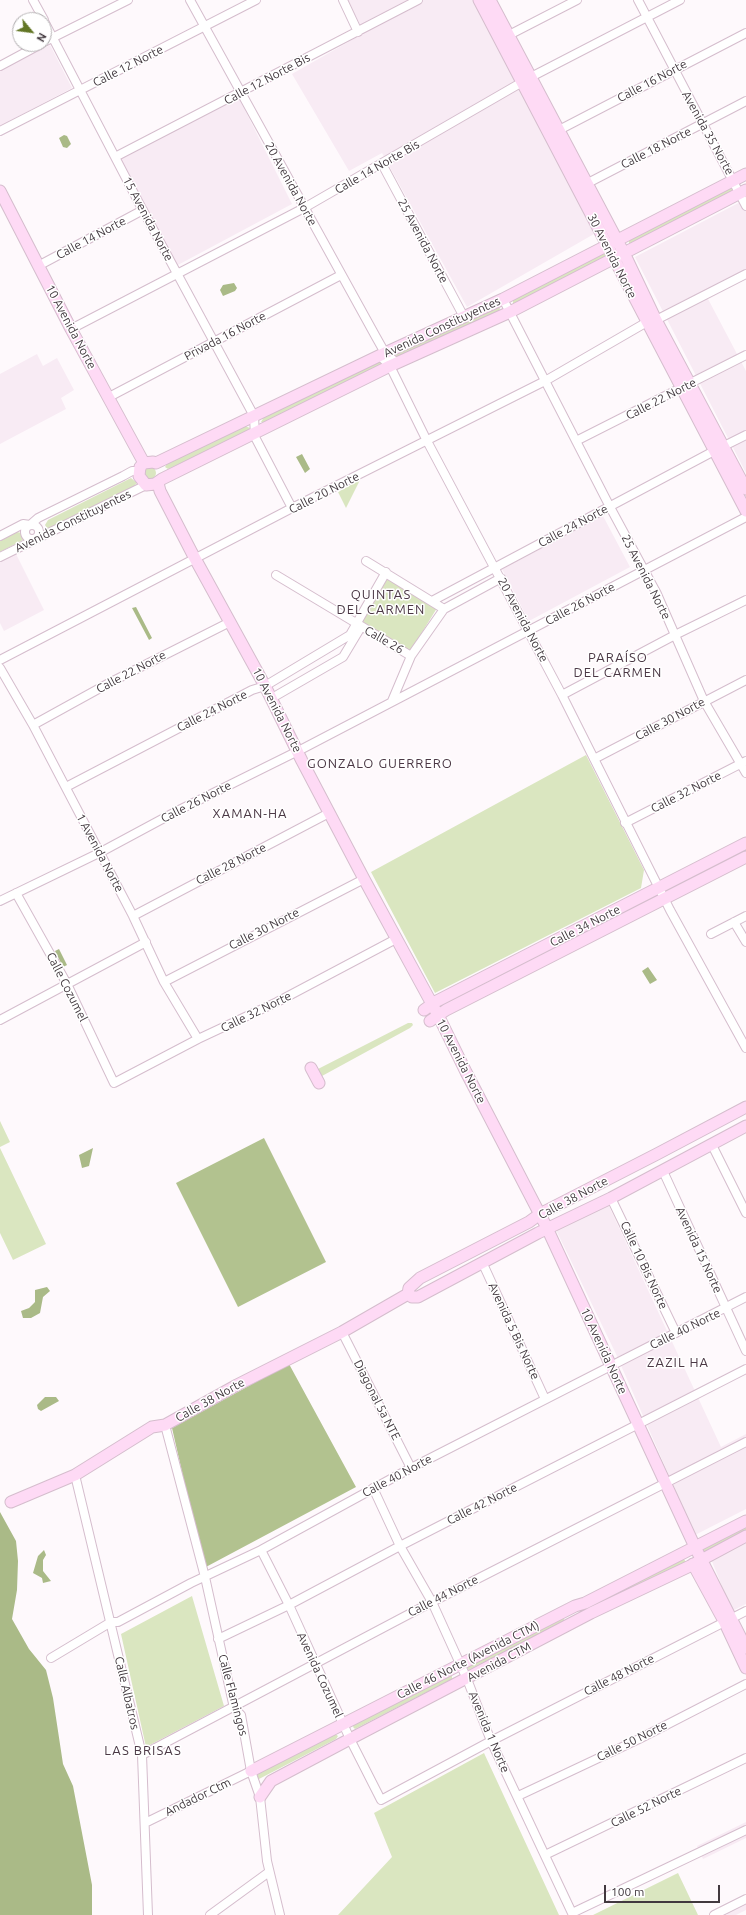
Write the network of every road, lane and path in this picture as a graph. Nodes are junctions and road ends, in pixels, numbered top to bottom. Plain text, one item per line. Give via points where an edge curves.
1 (32, 0) edge
2 (128, 0) edge
3 (190, 0) edge
4 (256, 0) edge
5 (343, 0) edge
6 (418, 0) edge
7 (479, 0) edge
8 (490, 0) edge
9 (577, 0) edge
10 (638, 0) edge
11 (680, 0) edge
12 (39, 12) edge
13 (647, 18) junction
14 (204, 27) junction
15 (358, 32) junction
16 (746, 33) edge
17 (509, 35) junction
18 (53, 38) joint
19 (26, 52) edge
20 (0, 66) edge
21 (673, 69) junction
22 (527, 80) junction
23 (80, 91) junction
24 (242, 93) junction
25 (746, 101) edge
26 (703, 124) junction
27 (559, 130) junction
28 (0, 131) edge
29 (115, 157) junction
30 (382, 164) junction
31 (746, 174) edge
32 (734, 180) junction
33 (586, 184) junction
34 (0, 191) edge
35 (743, 192) edge
36 (746, 206) edge
37 (304, 208) junction
38 (143, 210) junction
39 (613, 243) junction
40 (619, 256) junction
41 (38, 266) junction
42 (178, 274) junction
43 (746, 274) edge
44 (341, 275) junction
45 (503, 299) junction
46 (510, 312) junction
47 (464, 317) junction
48 (652, 321) junction
49 (71, 329) junction
50 (214, 341) junction
51 (383, 354) junction
52 (746, 355) edge
53 (394, 365) junction
54 (545, 381) junction
55 (687, 386) junction
56 (109, 397) junction
57 (254, 416) junction
58 (255, 433) junction
59 (746, 435) edge
60 (427, 441) junction
61 (576, 442) junction
62 (719, 449) junction
63 (141, 467) junction
64 (158, 483) junction
65 (146, 485) junction
66 (746, 489) edge
67 (610, 507) junction
68 (292, 508) junction
69 (746, 511) edge
70 (746, 516) edge
71 (30, 525) junction
72 (0, 536) edge
73 (35, 539) junction
74 (0, 557) edge
75 (191, 560) junction
76 (366, 561) dead end
77 (495, 567) junction
78 (644, 570) junction
79 (386, 572) junction
80 (276, 575) dead end
81 (501, 578) junction
82 (746, 600) edge
83 (432, 602) junction
84 (444, 610) junction
85 (230, 622) junction
86 (359, 626) junction
87 (528, 631) junction
88 (674, 635) junction
89 (411, 656) junction
90 (0, 660) edge
91 (0, 668) edge
92 (746, 680) edge
93 (265, 686) junction
94 (562, 695) junction
95 (272, 698) junction
96 (392, 701) junction
97 (704, 701) junction
98 (34, 725) junction
99 (297, 751) junction
100 (594, 759) junction
101 (744, 762) edge
102 (746, 773) edge
103 (66, 787) junction
104 (329, 813) junction
105 (625, 823) junction
106 (746, 843) edge
107 (99, 853) junction
108 (746, 857) edge
109 (364, 879) junction
110 (659, 889) junction
111 (16, 893) junction
112 (665, 899) junction
113 (0, 901) edge
114 (133, 916) junction
115 (746, 916) edge
116 (734, 922) junction
117 (710, 934) dead end
118 (396, 939) junction
119 (146, 942) junction
120 (746, 942) edge
121 (553, 949) junction
122 (164, 982) junction
123 (67, 984) junction
124 (428, 1007) junction
125 (434, 1018) junction
126 (0, 1020) edge
127 (198, 1039) junction
128 (746, 1048) edge
129 (311, 1068) dead end
130 (114, 1083) joint
131 (319, 1083) dead end
132 (746, 1106) edge
133 (746, 1126) edge
134 (712, 1145) junction
135 (657, 1154) junction
136 (663, 1170) junction
137 (612, 1198) junction
138 (746, 1213) edge
139 (540, 1214) junction
140 (547, 1228) junction
141 (483, 1264) junction
142 (408, 1294) junction
143 (746, 1297) edge
144 (726, 1309) junction
145 (342, 1332) junction
146 (676, 1333) junction
147 (746, 1351) edge
148 (607, 1367) junction
149 (746, 1369) edge
150 (545, 1398) junction
151 (165, 1425) junction
152 (638, 1425) junction
153 (746, 1442) edge
154 (411, 1468) junction
155 (75, 1475) junction
156 (666, 1481) junction
157 (372, 1488) junction
158 (11, 1502) dead end
159 (746, 1521) edge
160 (746, 1536) edge
161 (400, 1546) junction
162 (690, 1549) junction
163 (261, 1550) junction
164 (698, 1562) junction
165 (205, 1576) junction
166 (432, 1602) junction
167 (585, 1603) junction
168 (289, 1605) junction
169 (746, 1611) edge
170 (591, 1613) junction
171 (728, 1619) junction
172 (111, 1622) junction
173 (218, 1639) junction
174 (746, 1648) edge
175 (51, 1658) dead end
176 (314, 1663) junction
177 (460, 1664) junction
178 (746, 1668) edge
179 (467, 1679) junction
180 (746, 1684) edge
181 (234, 1708) junction
182 (343, 1724) junction
183 (350, 1739) junction
184 (491, 1741) junction
185 (142, 1755) junction
186 (746, 1758) edge
187 (251, 1771) junction
188 (518, 1796) junction
189 (260, 1797) junction
190 (381, 1800) joint
191 (145, 1823) junction
192 (746, 1830) edge
193 (545, 1855) junction
194 (269, 1872) junction
195 (746, 1900) edge
196 (148, 1915) edge
197 (210, 1915) edge
198 (280, 1915) edge
199 (714, 1915) edge

1 - 12 street, 15 Avenida Norte
2 - 18 street
3 - 14 street, 20 Avenida Norte
4 - 14 street, Calle 12 Norte
5 - 15 street
6 - 15 street, Calle 12 Norte Bis
7 - 22 main road, 30 Avenida Norte
8 - 17 main road, 30 Avenida Norte
9 - 17 street
10 - 13 street, Avenida 35 Norte
11 - 13 street, Calle 14 Norte Bis
13 - 21 street, Avenida 35 Norte
13 - 22 street, Calle 14 Norte Bis
14 - 23 street, Calle 12 Norte
14 - 24 street, 20 Avenida Norte
15 - 24 street, Calle 12 Norte Bis
16 - 21 street, Calle 16 Norte
17 - 22 main road, 30 Avenida Norte
18 - 23 street, 15 Avenida Norte
19 - 20 street
21 - 26 street, Avenida 35 Norte
21 - 27 street, Calle 16 Norte
22 - 27 main road, 30 Avenida Norte
22 - 30 street, Calle 14 Norte Bis
22 - 39 main road, 30 Avenida Norte via 567,169
23 - 28 street, Calle 12 Norte
23 - 29 street, 15 Avenida Norte
24 - 29 street, Calle 12 Norte Bis
24 - 37 street, 20 Avenida Norte
25 - 26 street, Calle 18 Norte
26 - 32 street, Avenida 35 Norte
26 - 33 street, Calle 18 Norte
27 - 33 main road, 30 Avenida Norte
29 - 38 street, 15 Avenida Norte
30 - 37 street, Calle 14 Norte Bis
30 - 47 street, 25 Avenida Norte
31 - 32 main road, Avenida Constituyentes
32 - 35 street, Avenida 35 Norte
32 - 39 main road, Avenida Constituyentes
33 - 39 main road, 30 Avenida Norte
34 - 41 main road, 10 Avenida Norte
35 - 36 street, Avenida 35 Norte
35 - 40 main road, Avenida Constituyentes
37 - 42 street, Calle 14 Norte Bis
37 - 44 street, 20 Avenida Norte
38 - 41 street, Calle 14 Norte
38 - 42 street, 15 Avenida Norte
39 - 40 main road, 30 Avenida Norte
39 - 45 main road, Avenida Constituyentes
40 - 46 main road, Avenida Constituyentes
40 - 48 main road, 30 Avenida Norte
41 - 49 main road, 10 Avenida Norte
42 - 49 street, Calle 14 Norte Bis
42 - 50 street, 15 Avenida Norte
43 - 48 street, Calle 20 Norte
44 - 50 street, Privada 16 Norte
44 - 51 street, 20 Avenida Norte
45 - 46 street, 25 Avenida Norte
45 - 47 main road, Avenida Constituyentes
46 - 53 main road, Avenida Constituyentes
46 - 54 street, 25 Avenida Norte
47 - 51 main road, Avenida Constituyentes
48 - 54 street, Calle 20 Norte
48 - 55 main road, 30 Avenida Norte
49 - 56 main road, 10 Avenida Norte
50 - 56 street, Privada 16 Norte
50 - 57 street, 15 Avenida Norte
51 - 53 street, 20 Avenida Norte
51 - 57 main road, Avenida Constituyentes
52 - 55 street, Calle 22 Norte
53 - 58 main road, Avenida Constituyentes
53 - 60 street, 20 Avenida Norte
54 - 60 street, Calle 20 Norte
54 - 61 street, 25 Avenida Norte
55 - 61 street, Calle 22 Norte
55 - 62 main road, 30 Avenida Norte
56 - 63 main road, 10 Avenida Norte
57 - 58 street
57 - 63 main road, Avenida Constituyentes via 156,463
58 - 64 main road, Avenida Constituyentes
58 - 68 street
59 - 62 street, Calle 24 Norte
60 - 68 street, Calle 20 Norte
60 - 77 street, 20 Avenida Norte
61 - 67 street, 25 Avenida Norte
62 - 66 main road, 30 Avenida Norte
62 - 67 street, Calle 24 Norte
62 - 69 main road, 30 Avenida Norte
63 - 65 main road, Avenida Constituyentes via 139,476
63 - 71 street, Avenida Constituyentes via 38,518
64 - 65 main road, Avenida Constituyentes
64 - 75 main road, 10 Avenida Norte
65 - 73 street, Avenida Constituyentes
67 - 77 street, Calle 24 Norte
67 - 78 street, 25 Avenida Norte
68 - 75 street, Calle 20 Norte
70 - 78 street, Calle 26 Norte
71 - 72 street, Avenida Constituyentes via 23,524
71 - 73 street via 36,526 39,530
73 - 74 street, Avenida Constituyentes
75 - 85 main road, 10 Avenida Norte
75 - 90 street, Calle 20 Norte
76 - 79 street
77 - 81 street, 20 Avenida Norte
77 - 83 street, Calle 24 Norte
78 - 87 street, Calle 26 Norte
78 - 88 street, 25 Avenida Norte
79 - 83 street
79 - 86 street, Calle 24 Norte
80 - 86 street, Calle 26
81 - 84 street
81 - 87 street, 20 Avenida Norte
82 - 88 street
83 - 84 street
84 - 89 street
85 - 93 main road, 10 Avenida Norte
85 - 98 street, Calle 22 Norte via 111,682
86 - 89 street, Calle 26
86 - 93 street, Calle 24 Norte via 350,635
86 - 95 street, Calle 24 Norte via 343,657
87 - 94 street, 20 Avenida Norte
87 - 96 street, Calle 26 Norte
88 - 94 street
88 - 97 street, 25 Avenida Norte
89 - 96 street
91 - 98 street, 1 Avenida Norte
92 - 97 street, Calle 30 Norte
93 - 95 main road, 10 Avenida Norte
93 - 103 street, Calle 24 Norte via 238,697
94 - 100 street, 20 Avenida Norte
95 - 99 main road, 10 Avenida Norte
96 - 99 street, Calle 26 Norte
97 - 100 street, Calle 30 Norte
97 - 101 street, 25 Avenida Norte
98 - 103 street, 1 Avenida Norte
99 - 104 main road, 10 Avenida Norte
99 - 107 street, Calle 26 Norte via 178,810
100 - 105 street, 20 Avenida Norte
101 - 102 street, 25 Avenida Norte
101 - 105 street, Calle 32 Norte
103 - 107 street, 1 Avenida Norte
104 - 109 main road, 10 Avenida Norte
104 - 114 street, Calle 28 Norte
105 - 110 street, 20 Avenida Norte
106 - 110 main road, Calle 34 Norte
107 - 111 street, Calle 26 Norte
107 - 114 street, 1 Avenida Norte
108 - 112 main road, Calle 34 Norte
109 - 118 main road, 10 Avenida Norte
109 - 122 street, Calle 30 Norte
110 - 112 street, 20 Avenida Norte
110 - 121 main road, Calle 34 Norte
111 - 113 street, Calle 26 Norte
111 - 123 street, Calle Cozumel
112 - 121 main road, Calle 34 Norte
112 - 128 street
114 - 119 street, 1 Avenida Norte
115 - 116 street
116 - 117 street
116 - 120 street
118 - 124 main road, 10 Avenida Norte
118 - 127 street, Calle 32 Norte via 277,1002
119 - 122 street, 1 Avenida Norte
119 - 123 street
121 - 124 main road, Calle 34 Norte
121 - 125 main road, Calle 34 Norte
122 - 127 street, 1 Avenida Norte
123 - 126 street
123 - 130 street, Calle Cozumel
124 - 125 main road, 10 Avenida Norte
125 - 139 main road, 10 Avenida Norte via 466,1072
127 - 130 street, Calle 32 Norte
129 - 131 main road
132 - 135 main road, Calle 38 Norte
133 - 134 main road, Calle 38 Norte
134 - 136 main road, Calle 38 Norte
134 - 138 street
135 - 136 main road
135 - 139 main road, Calle 38 Norte
136 - 137 main road, Calle 38 Norte
136 - 144 street, Avenida 15 Norte
137 - 140 main road, Calle 38 Norte
137 - 146 street, Calle 10 Bis Norte
139 - 140 main road, 10 Avenida Norte
139 - 142 main road, Calle 38 Norte via 420,1278 409,1288
140 - 141 main road, Calle 38 Norte
140 - 148 main road, 10 Avenida Norte
141 - 142 main road, Calle 38 Norte via 418,1297
141 - 150 street, Avenida 5 Bis Norte
142 - 145 main road, Calle 38 Norte
143 - 144 street, Calle 40 Norte
144 - 146 street, Calle 40 Norte
144 - 147 street, Avenida 15 Norte
145 - 151 main road, Calle 38 Norte
145 - 154 street, Diagonal 5a NTE
146 - 148 street, Calle 40 Norte
148 - 150 street, Calle 40 Norte
148 - 152 main road, 10 Avenida Norte
149 - 152 street, Calle 42 Norte
150 - 154 street, Calle 40 Norte
151 - 155 main road, Calle 38 Norte via 152,1427
151 - 165 street, Calle Flamingos
152 - 156 main road, 10 Avenida Norte
152 - 161 street, Calle 42 Norte
153 - 156 street, Calle 44 Norte
154 - 157 street, Calle 40 Norte
155 - 158 main road, Calle 38 Norte
155 - 172 street, Calle Albatros
156 - 162 main road, 10 Avenida Norte
156 - 166 street, Calle 44 Norte
157 - 161 street, Avenida 1 Norte
157 - 163 street, Calle 40 Norte
159 - 162 main road
160 - 164 main road, Avenida CTM
161 - 166 street, Avenida 1 Norte
161 - 168 street, Calle 42 Norte
162 - 164 main road, 10 Avenida Norte
162 - 167 main road, Calle 46 Norte (Avenida CTM)
163 - 165 street, Calle 40 Norte
163 - 168 street, Avenida Cozumel
164 - 170 main road, Avenida CTM
164 - 171 main road, 10 Avenida Norte
165 - 172 street, Calle 40 Norte via 118,1622
165 - 173 street, Calle Flamingos
166 - 176 street, Calle 44 Norte
166 - 177 street, Avenida 1 Norte
167 - 170 main road
167 - 177 main road, Calle 46 Norte (Avenida CTM)
168 - 173 street, Calle 42 Norte
168 - 176 street, Avenida Cozumel
169 - 171 street, Calle 48 Norte
170 - 179 main road, Avenida CTM
171 - 174 main road, 10 Avenida Norte
171 - 178 main road, 10 Avenida Norte
171 - 184 street, Calle 48 Norte
172 - 175 street, Calle 40 Norte
172 - 185 street, Calle Albatros
173 - 181 street, Calle Flamingos
176 - 181 street, Calle 44 Norte
176 - 182 street, Avenida Cozumel
177 - 179 street, Avenida 1 Norte
177 - 182 main road, Calle 46 Norte (Avenida CTM)
179 - 183 main road, Avenida CTM
179 - 184 street, Avenida 1 Norte
180 - 188 street, Calle 50 Norte via 639,1739
181 - 185 street, Calle 44 Norte
181 - 187 street, Calle Flamingos via 241,1715
182 - 183 street, Avenida Cozumel
182 - 187 main road, Calle 46 Norte (Avenida CTM)
183 - 189 main road, Avenida CTM via 272,1781
183 - 190 street, Avenida Cozumel
184 - 188 street, Avenida 1 Norte
184 - 190 street, Calle 48 Norte
185 - 191 street, Calle Albatros
186 - 193 street, Calle 52 Norte
187 - 189 street, Calle Flamingos
187 - 191 street, Andador Ctm
188 - 193 street, Avenida 1 Norte
189 - 194 street, Calle Flamingos
191 - 196 street, Calle Albatros
192 - 193 street, Avenida 1 Norte via 572,1913
194 - 197 street
194 - 198 street, Calle Flamingos
195 - 199 street

